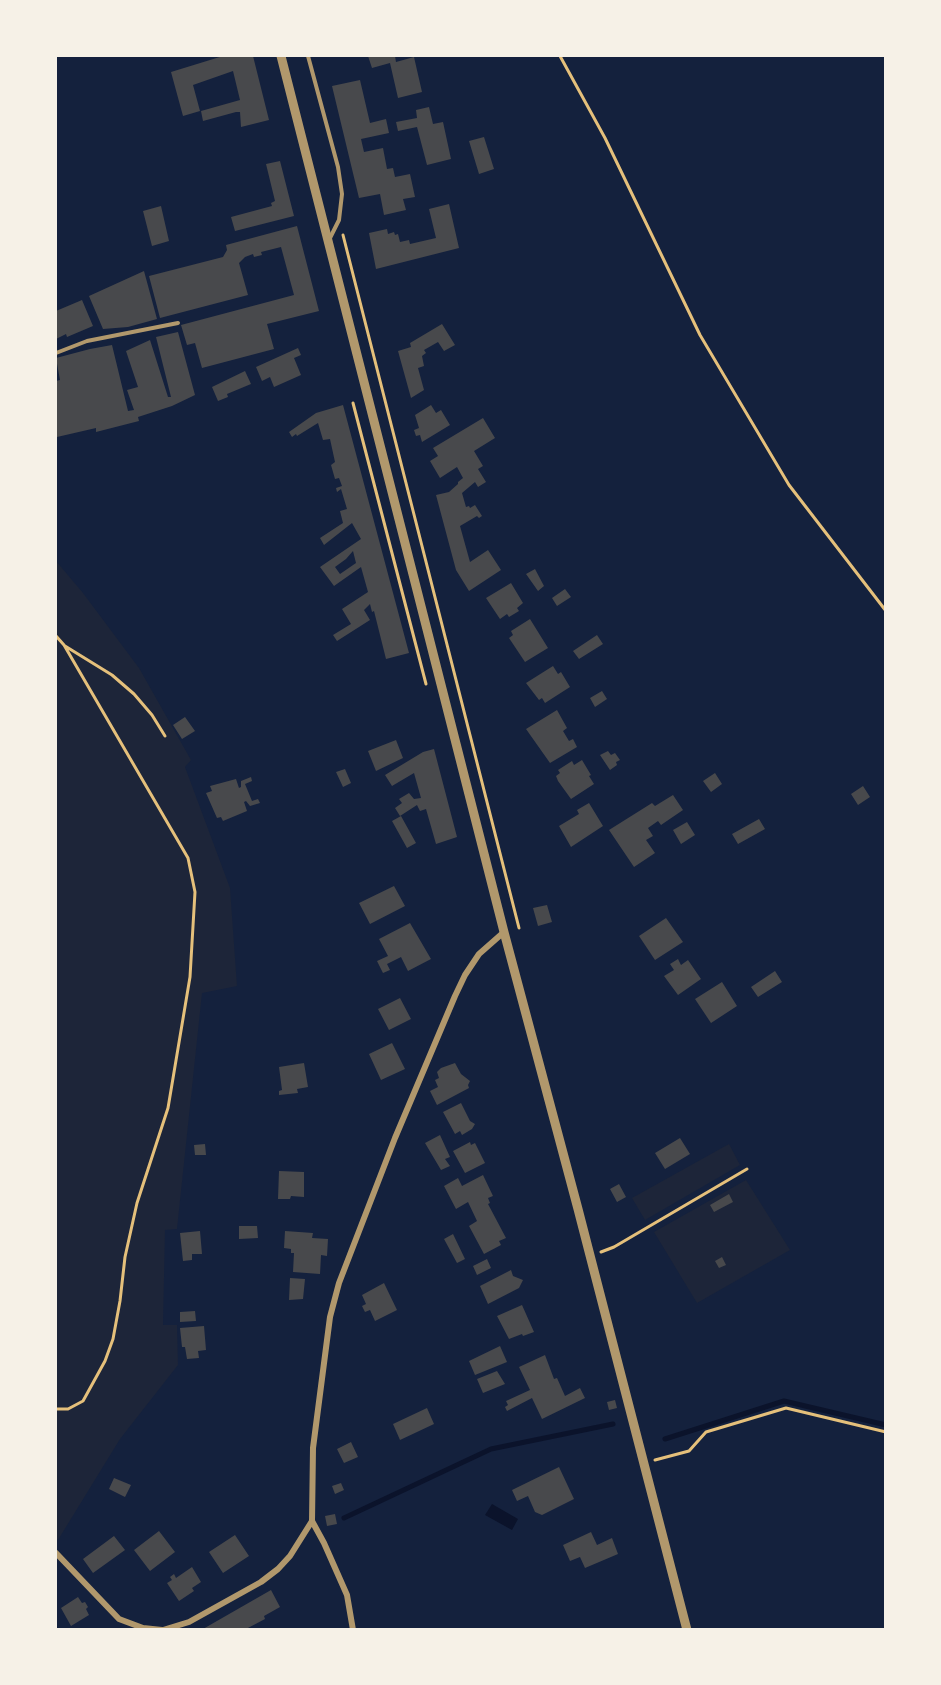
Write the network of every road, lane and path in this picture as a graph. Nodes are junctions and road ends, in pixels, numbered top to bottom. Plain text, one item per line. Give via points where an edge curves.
1 (280, 56) edge
2 (308, 56) edge
3 (560, 56) edge
4 (339, 220) junction
5 (329, 242) junction
6 (178, 323) dead end
7 (56, 353) edge
8 (353, 403) dead end
9 (885, 611) edge
10 (56, 636) edge
11 (63, 645) junction
12 (427, 689) dead end
13 (165, 736) dead end
14 (519, 928) dead end
15 (504, 932) junction
16 (747, 1169) dead end
17 (591, 1256) junction
18 (56, 1409) edge
19 (885, 1432) edge
20 (644, 1463) junction
21 (312, 1521) junction
22 (56, 1553) edge
23 (163, 1629) edge
24 (353, 1629) edge
25 (687, 1629) edge

1 - 5 street
2 - 4 lane via 338,167 342,194
3 - 9 path via 605,138 706,345 789,485
4 - 5 lane
4 - 14 path
5 - 15 street
6 - 7 lane via 87,341
8 - 12 path
10 - 11 path
11 - 13 path via 112,675 134,694
11 - 18 path via 188,858 195,892 190,977 168,1108 137,1203 113,1339 83,1401 68,1409
15 - 17 street
15 - 21 street via 479,954 455,996 339,1283 330,1317 313,1448
16 - 17 path via 614,1247
17 - 20 street
19 - 20 path via 786,1408 706,1432 689,1451
20 - 25 street
21 - 23 street via 290,1556 261,1582 189,1622
21 - 24 street via 347,1595
22 - 23 street via 119,1618 143,1628

